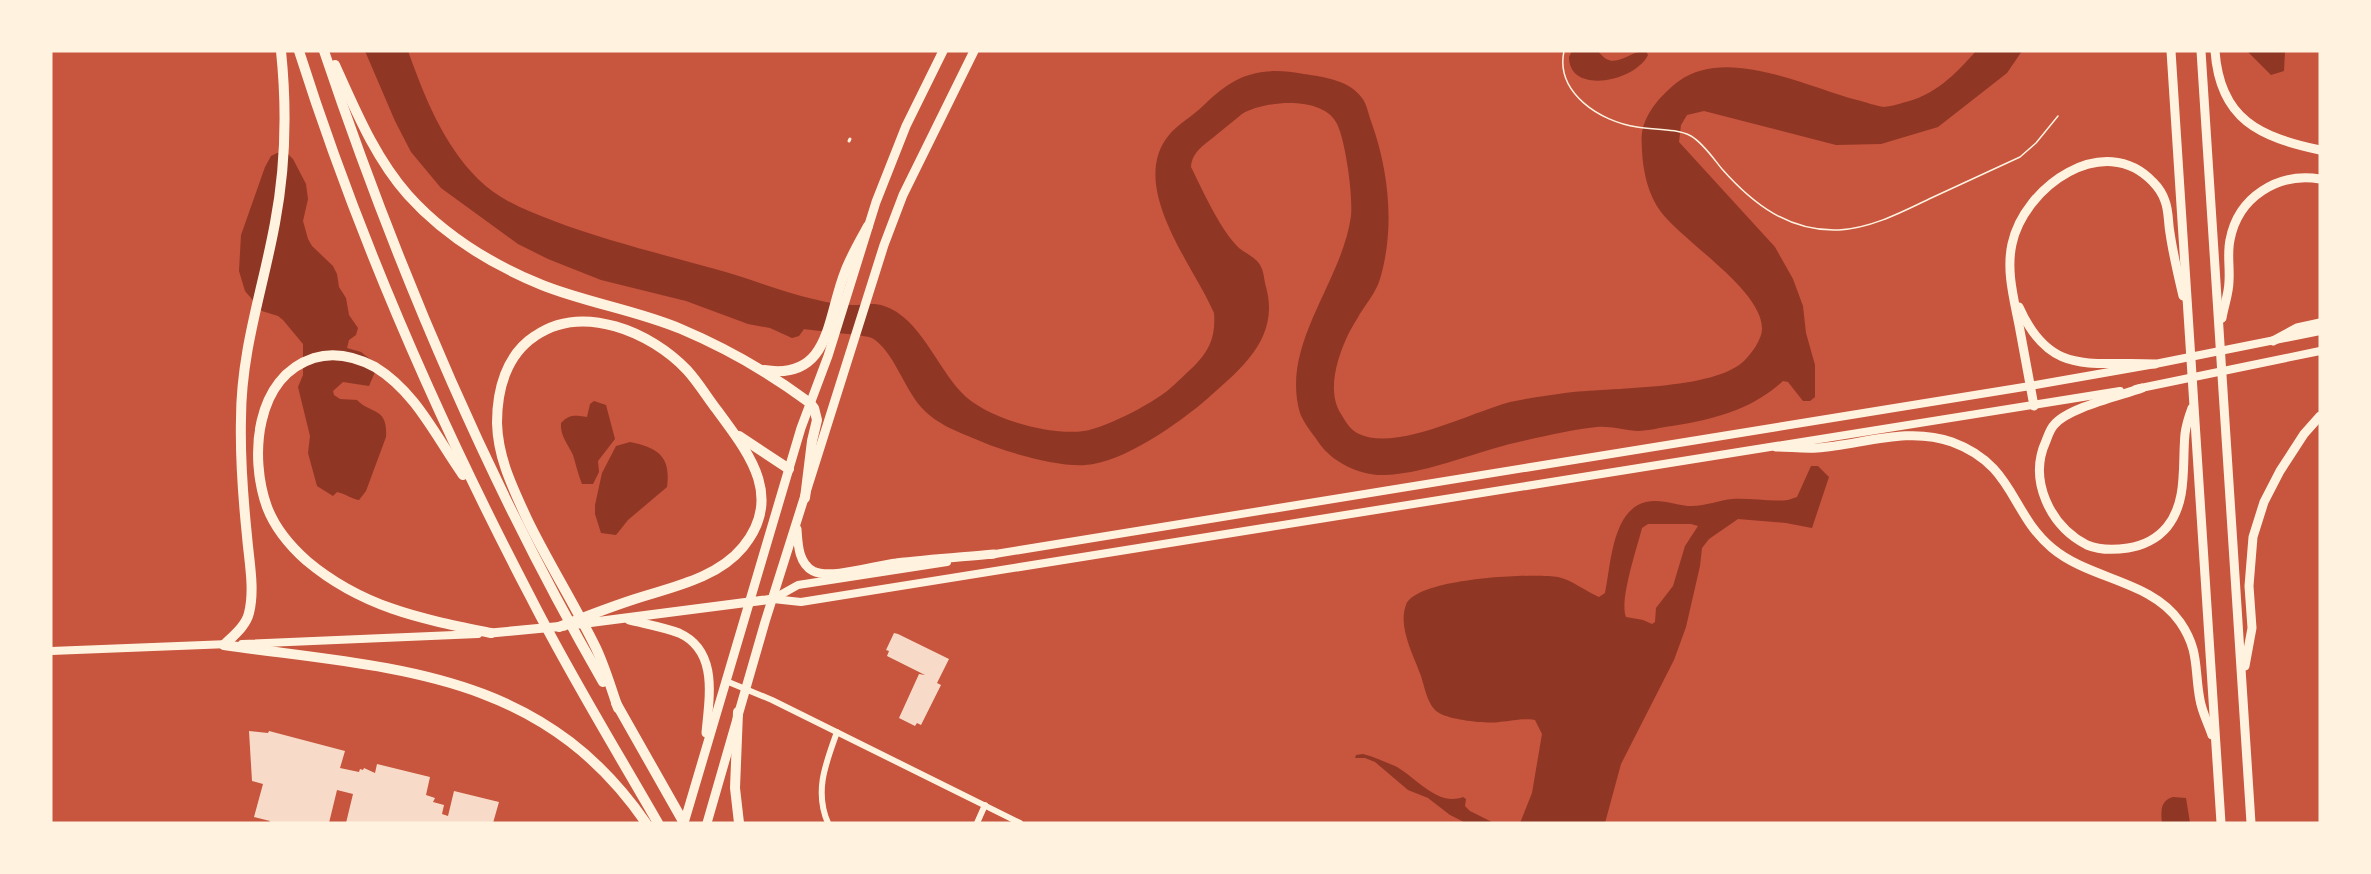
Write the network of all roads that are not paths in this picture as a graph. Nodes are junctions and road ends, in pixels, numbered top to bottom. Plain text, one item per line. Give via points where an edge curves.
1 (280, 51) edge
2 (299, 51) edge
3 (326, 51) edge
4 (943, 51) edge
5 (974, 51) edge
6 (2171, 51) edge
7 (2201, 51) edge
8 (2215, 51) edge
9 (2320, 150) edge
10 (2320, 179) edge
11 (868, 226) joint
12 (2012, 292) junction
13 (2189, 318) junction
14 (2320, 323) edge
15 (2219, 329) junction
16 (2320, 331) edge
17 (828, 339) junction
18 (2273, 341) junction
19 (2320, 351) edge
20 (2155, 364) junction
21 (759, 369) junction
22 (2030, 386) junction
23 (2142, 388) junction
24 (2194, 400) junction
25 (810, 403) junction
26 (2034, 406) junction
27 (2320, 416) edge
28 (736, 434) junction
29 (1776, 447) junction
30 (789, 469) junction
31 (805, 498) junction
32 (481, 500) junction
33 (797, 524) junction
34 (994, 554) junction
35 (561, 595) junction
36 (773, 599) junction
37 (750, 602) junction
38 (624, 619) junction
39 (559, 627) junction
40 (490, 633) junction
41 (224, 645) junction
42 (51, 651) edge
43 (2242, 680) junction
44 (726, 681) junction
45 (745, 689) junction
46 (738, 712) junction
47 (837, 732) junction
48 (2216, 748) junction
49 (704, 756) junction
50 (985, 805) junction
51 (658, 822) edge
52 (646, 823) edge
53 (684, 823) edge
54 (707, 823) edge
55 (739, 823) edge
56 (828, 823) edge
57 (977, 823) edge
58 (1020, 823) edge
59 (2221, 823) edge
60 (2251, 823) edge

1 - 41 highway via 285,114 280,193 252,320 240,432 251,595 249,616
2 - 32 highway via 335,158 392,303
3 - 21 highway via 379,152 407,194 437,224 492,262 543,285 680,328
3 - 35 highway via 359,156 433,342 509,506
4 - 11 main road via 906,126
5 - 31 main road via 903,195
6 - 13 main road
7 - 15 main road
8 - 9 main road via 2221,84 2248,123 2279,140
10 - 15 main road via 2296,178 2272,184 2240,212 2230,240 2229,284
11 - 17 highway via 845,271 845,285
12 - 13 main road via 2012,244 2029,206 2058,177 2075,168 2096,162 2121,163 2140,171 2154,183 2166,203
12 - 20 main road via 2026,322 2053,353 2071,362 2088,364
12 - 22 main road
13 - 24 main road
14 - 18 main road via 2297,328
15 - 43 main road
16 - 18 main road
17 - 21 highway via 813,359 797,369
17 - 25 main road
18 - 20 main road
19 - 23 main road
20 - 22 main road
21 - 25 highway
22 - 26 main road
22 - 34 main road
23 - 24 main road via 2069,413 2054,425 2042,449 2040,485 2050,510 2066,532 2089,546 2114,550 2142,546 2166,527 2179,505 2185,431
23 - 26 main road
24 - 48 main road
25 - 30 main road
25 - 31 highway via 817,420
26 - 29 main road
27 - 43 main road via 2280,471 2253,537 2249,586 2252,628
28 - 30 highway
28 - 35 highway via 689,371 637,334 596,322 578,322 543,330 529,340 508,366 502,381 498,439 506,475
28 - 39 highway via 752,461 760,487 759,515 742,548 724,564 696,579
29 - 36 main road via 801,602
29 - 48 main road via 1816,448 1906,435 1951,441 1985,459 2001,475 2049,546 2078,566 2157,600 2179,621 2196,658 2200,701
30 - 37 main road
31 - 33 main road
32 - 40 highway via 428,420 402,388 373,366 333,355 307,361 292,369 271,396 260,432 258,459 267,507 289,543 338,584 374,603 414,617
32 - 51 highway via 561,656
33 - 34 main road via 802,559 820,573
33 - 36 main road
34 - 36 main road via 798,585
35 - 53 highway via 618,708
36 - 37 main road
36 - 45 main road
37 - 38 main road
37 - 44 main road
38 - 39 main road
38 - 49 main road via 677,632 691,641 704,658 711,691
39 - 40 main road
40 - 41 main road
41 - 42 main road
41 - 52 highway via 373,664 492,697 534,716 569,740 616,784
43 - 60 main road
44 - 45 street
44 - 49 main road
45 - 46 main road
45 - 47 street
46 - 54 main road
46 - 55 highway via 735,788
47 - 50 street
47 - 56 street via 821,779 822,805
48 - 59 main road
49 - 53 main road
50 - 57 street
50 - 58 street

